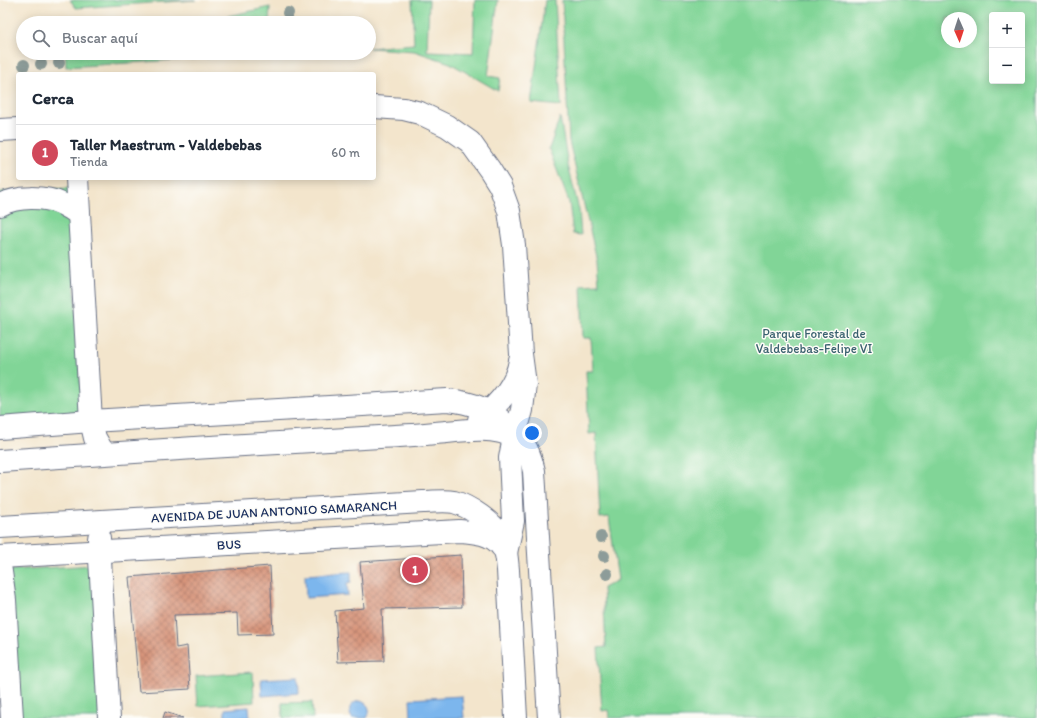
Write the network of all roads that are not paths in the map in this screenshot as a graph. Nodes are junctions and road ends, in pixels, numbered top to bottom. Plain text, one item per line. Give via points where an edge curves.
1 (376, 107) edge
2 (16, 129) edge
3 (0, 130) edge
4 (77, 180) edge
5 (0, 205) edge
6 (79, 214) junction
7 (521, 354) junction
8 (489, 411) junction
9 (91, 421) junction
10 (0, 428) edge
11 (457, 432) junction
12 (515, 436) junction
13 (104, 454) junction
14 (0, 461) edge
15 (106, 521) junction
16 (0, 527) edge
17 (99, 552) junction
18 (0, 557) edge
19 (507, 561) junction
20 (0, 565) edge
21 (12, 718) edge
22 (109, 718) edge
23 (516, 718) edge
24 (549, 718) edge

1 - 7 street via 420,113 448,126 470,142 500,186 509,211 514,245
2 - 3 street
4 - 6 street
5 - 6 street via 26,198 42,199 62,204
6 - 9 street
7 - 8 street via 519,369 512,385
7 - 12 street via 525,384
8 - 9 street via 470,403 447,400
8 - 11 street via 475,423
8 - 12 street via 504,422
9 - 10 street
9 - 13 street via 95,438
11 - 12 street via 498,431
11 - 13 street
12 - 19 street via 510,458 513,521
12 - 24 street via 525,445 534,471
13 - 14 street
15 - 16 street, AVENIDA DE JUAN ANTONIO SAMARANCH
15 - 17 street via 101,528
15 - 19 street, AVENIDA DE JUAN ANTONIO SAMARANCH via 454,502 495,528
17 - 18 street, BUS
17 - 19 street, BUS via 459,530 478,533 496,540
17 - 22 street
19 - 23 street
20 - 21 street via 5,600

